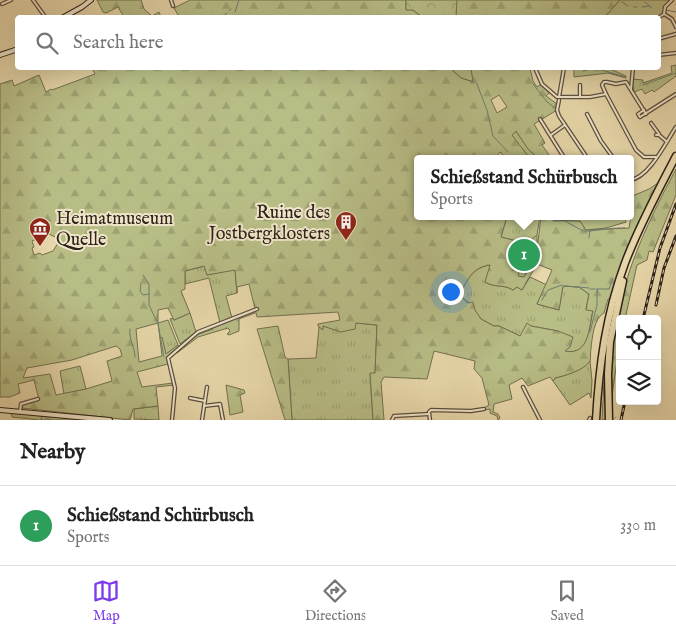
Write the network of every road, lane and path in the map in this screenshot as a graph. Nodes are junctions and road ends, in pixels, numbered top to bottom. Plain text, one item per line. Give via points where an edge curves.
1 (11, 0) edge
2 (33, 0) edge
3 (91, 0) edge
4 (171, 0) edge
5 (672, 0) edge
6 (2, 4) dead end
7 (173, 6) dead end
8 (664, 14) junction
9 (44, 15) edge
10 (68, 15) edge
11 (661, 16) edge
12 (676, 27) edge
13 (676, 34) edge
14 (661, 38) edge
15 (15, 50) edge
16 (676, 53) edge
17 (0, 55) edge
18 (661, 55) edge
19 (537, 70) edge
20 (564, 70) edge
21 (633, 70) edge
22 (580, 85) dead end
23 (631, 89) junction
24 (606, 94) junction
25 (676, 94) edge
26 (580, 98) junction
27 (559, 99) junction
28 (644, 110) junction
29 (587, 114) dead end
30 (646, 114) junction
31 (540, 119) dead end
32 (651, 123) dead end
33 (565, 125) junction
34 (676, 127) edge
35 (551, 135) junction
36 (667, 141) junction
37 (563, 155) edge
38 (585, 155) edge
39 (611, 155) edge
40 (676, 156) edge
41 (656, 157) junction
42 (676, 164) edge
43 (634, 180) edge
44 (623, 281) junction
45 (257, 309) dead end
46 (522, 387) dead end
47 (207, 388) dead end
48 (190, 398) dead end
49 (38, 399) dead end
50 (205, 402) junction
51 (204, 406) junction
52 (484, 409) dead end
53 (0, 410) edge
54 (20, 411) junction
55 (429, 414) junction
56 (110, 420) edge
57 (172, 420) edge
58 (202, 420) edge
59 (223, 420) edge
60 (392, 420) edge
61 (430, 420) edge
62 (540, 420) edge
63 (594, 420) edge
64 (609, 420) edge

1 - 6 street
2 - 9 street
3 - 10 main road
4 - 7 street
5 - 8 street via 664,7
8 - 11 street
8 - 12 street
13 - 14 street
15 - 17 main road
16 - 18 street
19 - 27 street via 542,84
20 - 27 street
21 - 23 street
22 - 26 street
23 - 24 street via 626,82 604,82
23 - 28 street
24 - 26 street
24 - 41 street via 636,150 644,157
25 - 30 street
26 - 27 street
27 - 33 street via 558,114
28 - 30 street
28 - 30 street via 638,116
29 - 39 street
31 - 35 street
32 - 36 street via 658,135
33 - 35 street
33 - 38 street
34 - 36 street
35 - 37 street
36 - 41 street
40 - 63 highway via 641,225 611,307 597,375
41 - 43 street via 643,175
42 - 44 highway via 644,227
44 - 63 highway via 613,314
44 - 64 highway via 611,330
45 - 57 street via 198,332 168,358 175,388
46 - 62 street
47 - 50 street
48 - 50 street
49 - 54 street via 21,404
50 - 51 street
51 - 58 street
51 - 59 street via 220,404
52 - 55 street via 431,410
53 - 54 main road
54 - 56 main road
55 - 60 street via 398,415
55 - 61 street

